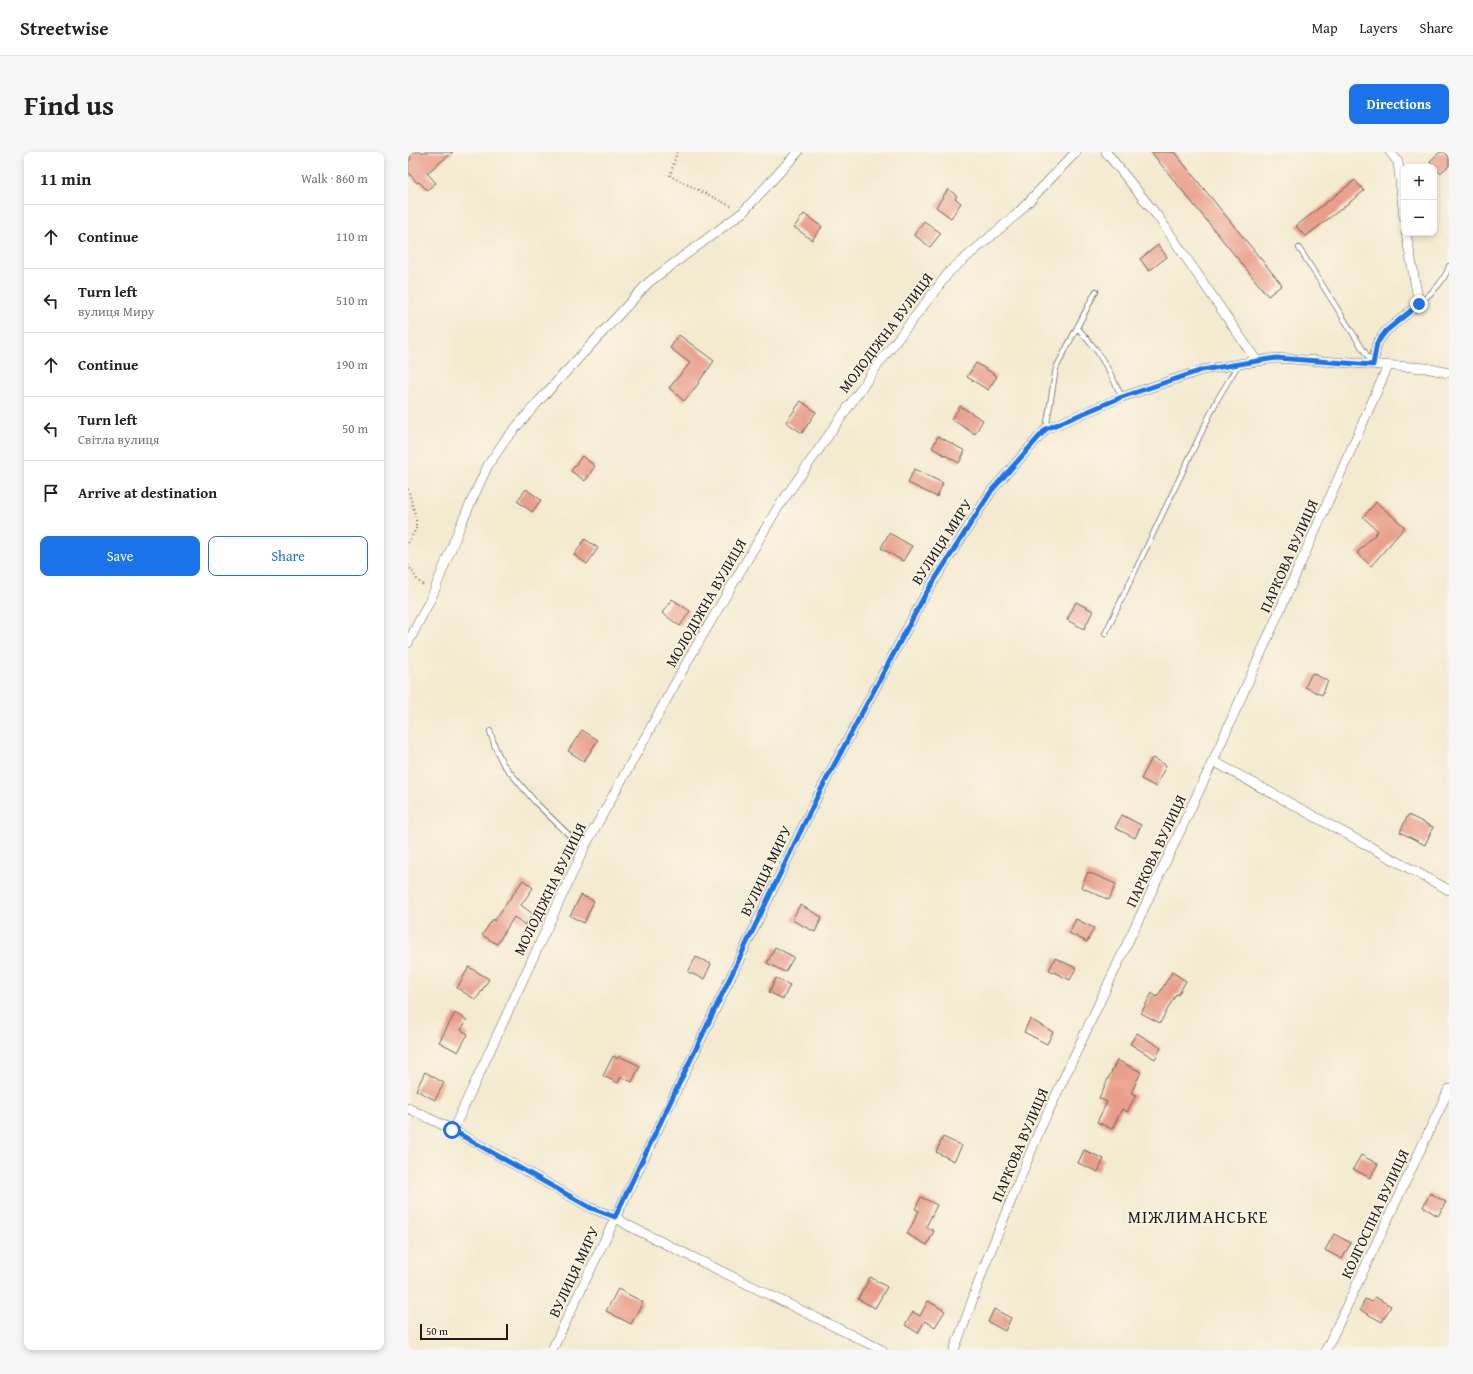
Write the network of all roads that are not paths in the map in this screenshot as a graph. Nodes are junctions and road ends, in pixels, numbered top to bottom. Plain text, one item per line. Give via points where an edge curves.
1 (798, 152) edge
2 (1075, 152) edge
3 (1106, 152) edge
4 (1390, 152) edge
5 (1402, 200) edge
6 (1407, 236) edge
7 (1299, 248) dead end
8 (1449, 266) edge
9 (1096, 291) dead end
10 (1419, 304) junction
11 (1077, 327) junction
12 (1256, 360) junction
13 (1239, 363) junction
14 (1373, 365) junction
15 (1388, 366) junction
16 (1449, 373) edge
17 (1122, 397) junction
18 (1046, 429) junction
19 (1106, 634) dead end
20 (408, 643) edge
21 (490, 730) dead end
22 (1213, 761) junction
23 (585, 846) junction
24 (1449, 890) edge
25 (1449, 1089) edge
26 (408, 1108) edge
27 (452, 1130) junction
28 (615, 1217) junction
29 (552, 1350) edge
30 (882, 1350) edge
31 (954, 1350) edge
32 (1326, 1350) edge

1 - 20 street via 743,212 649,282 506,439 485,472 433,594
2 - 23 street, МОЛОДІЖНА ВУЛИЦЯ via 1017,214 950,271 877,366 778,509 691,655
3 - 12 street via 1159,218
4 - 5 street via 1398,162
6 - 10 street
7 - 14 lane
8 - 10 lane via 1442,283
9 - 11 lane
10 - 14 street via 1386,331 1377,343
11 - 17 lane via 1097,351
11 - 18 lane via 1056,368
12 - 13 street
12 - 14 street via 1276,358
13 - 17 street via 1202,370
13 - 19 lane via 1217,400
14 - 15 street
15 - 16 street via 1426,368
15 - 22 street, ПАРКОВА ВУЛИЦЯ
17 - 18 street
18 - 28 street, ВУЛИЦЯ МИРУ via 992,490 925,595 817,797
21 - 23 lane via 503,764 536,803 571,837
22 - 24 street
22 - 31 street, ПАРКОВА ВУЛИЦЯ via 1040,1129 984,1266
23 - 27 street, МОЛОДІЖНА ВУЛИЦЯ
25 - 32 street, КОЛГОСПНА ВУЛИЦЯ
26 - 27 street
27 - 28 street via 591,1208
28 - 29 street, ВУЛИЦЯ МИРУ
28 - 30 street

